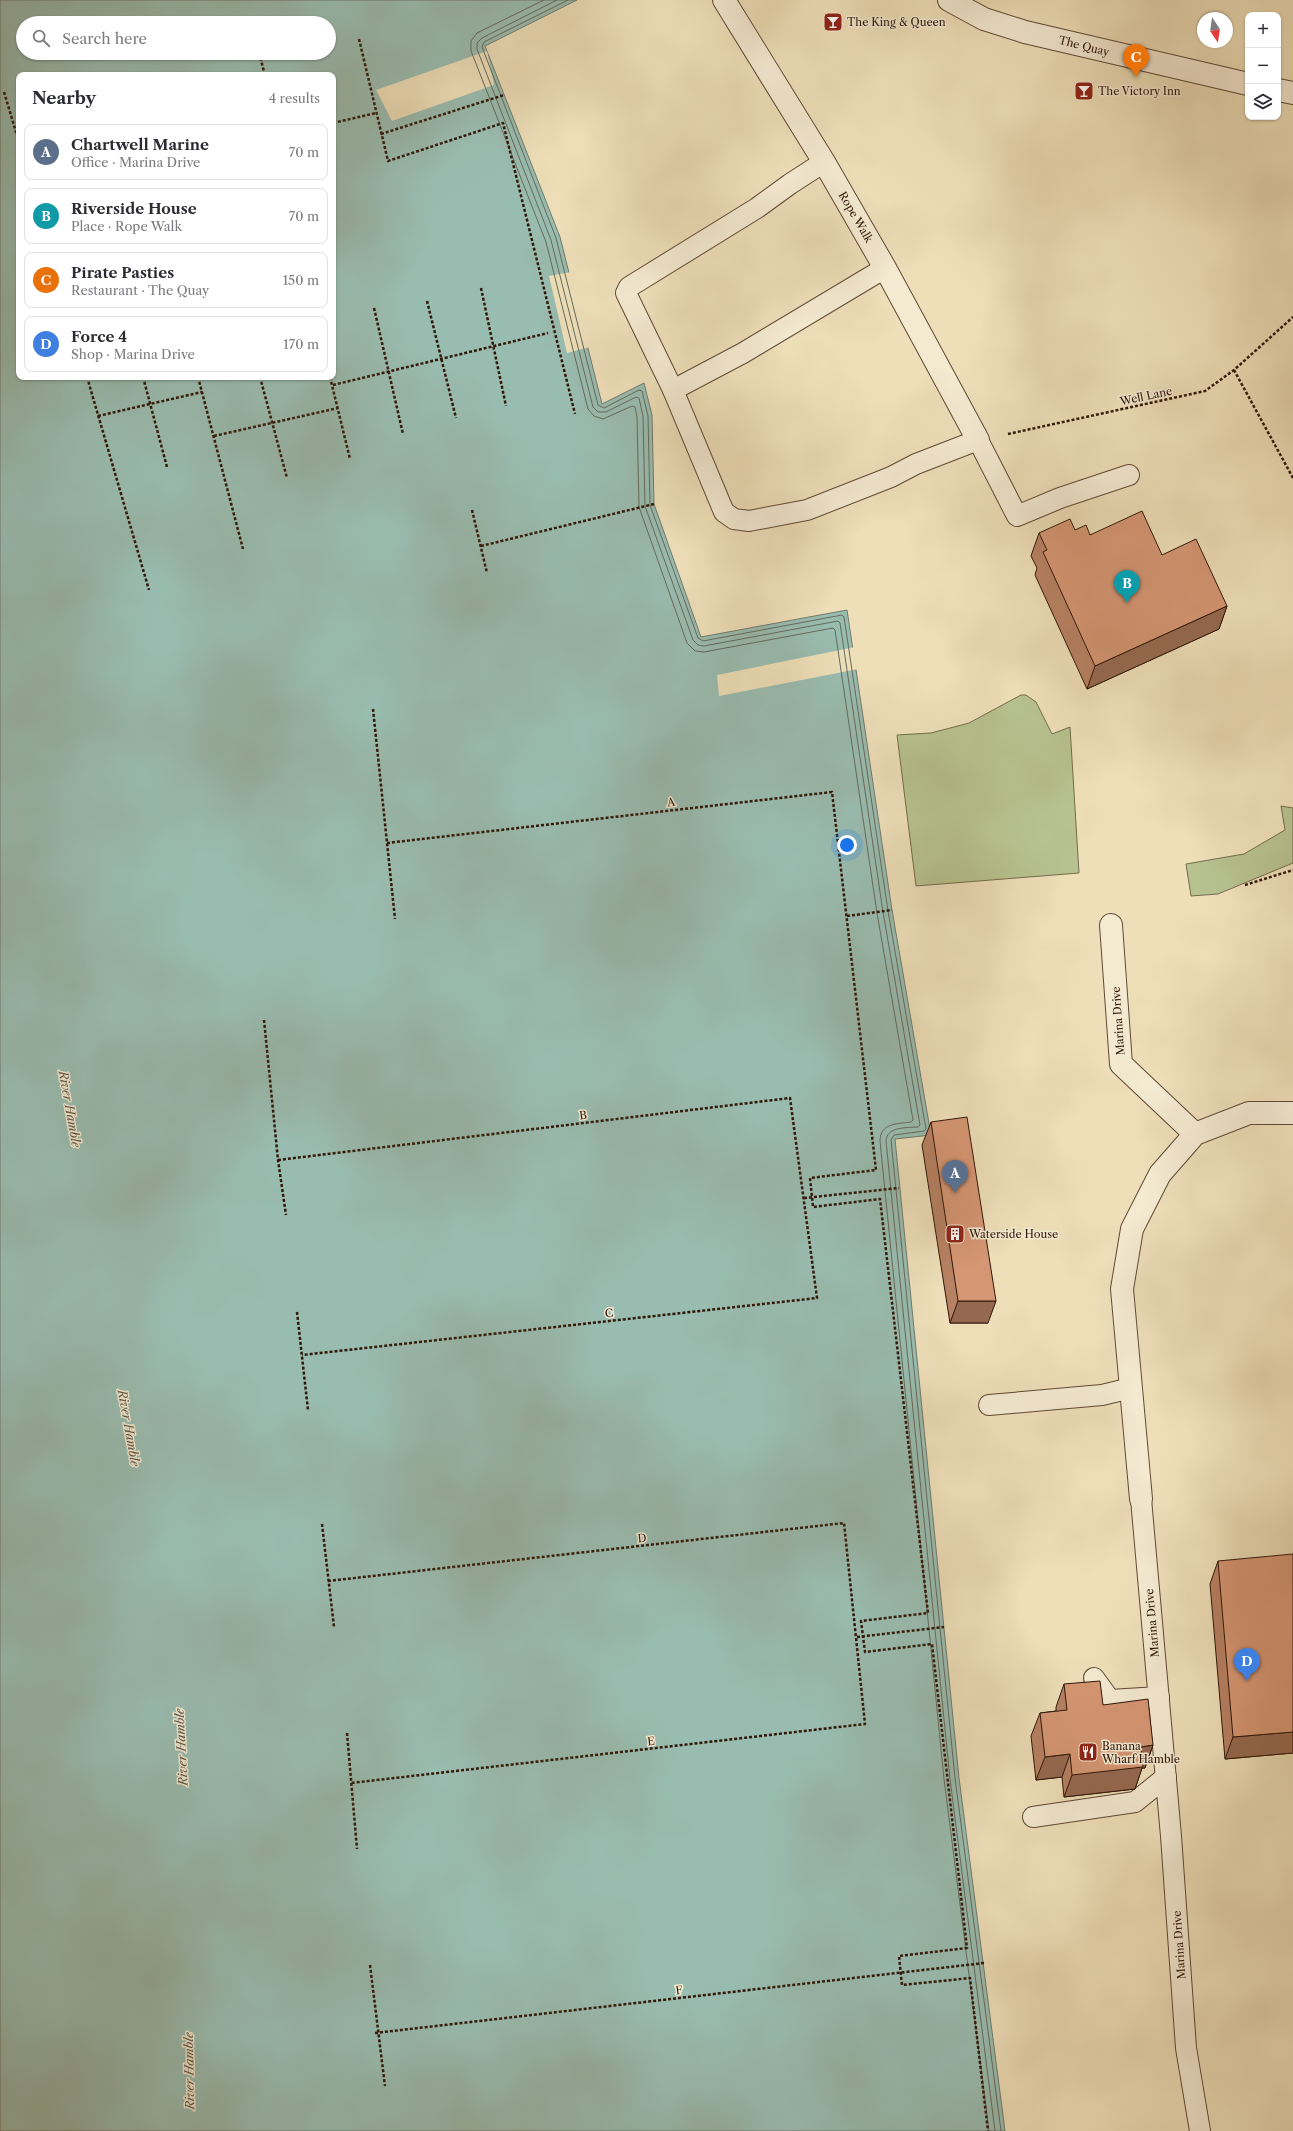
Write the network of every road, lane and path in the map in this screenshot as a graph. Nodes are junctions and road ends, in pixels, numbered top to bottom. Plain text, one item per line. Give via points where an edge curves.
1 (724, 0) edge
2 (949, 0) edge
3 (358, 39) dead end
4 (261, 60) edge
5 (264, 72) edge
6 (1245, 83) edge
7 (1281, 91) edge
8 (4, 92) dead end
9 (1293, 93) edge
10 (504, 95) dead end
11 (376, 113) junction
12 (336, 122) edge
13 (16, 132) edge
14 (381, 134) junction
15 (824, 162) junction
16 (885, 268) junction
17 (481, 288) dead end
18 (428, 301) dead end
19 (374, 308) dead end
20 (1293, 317) edge
21 (548, 333) dead end
22 (493, 346) junction
23 (441, 359) junction
24 (1234, 370) junction
25 (388, 372) junction
26 (87, 380) edge
27 (144, 380) edge
28 (199, 380) edge
29 (261, 380) edge
30 (331, 380) edge
31 (333, 385) dead end
32 (673, 390) junction
33 (202, 392) junction
34 (506, 406) dead end
35 (338, 408) junction
36 (575, 414) dead end
37 (98, 416) junction
38 (456, 418) dead end
39 (403, 434) dead end
40 (214, 436) junction
41 (978, 440) junction
42 (350, 459) dead end
43 (167, 467) dead end
44 (1129, 475) dead end
45 (287, 478) dead end
46 (1293, 478) edge
47 (654, 504) dead end
48 (472, 510) dead end
49 (481, 546) dead end
50 (243, 549) dead end
51 (487, 573) dead end
52 (148, 590) dead end
53 (373, 710) dead end
54 (387, 843) junction
55 (1293, 870) edge
56 (1245, 885) dead end
57 (892, 910) dead end
58 (847, 916) junction
59 (395, 919) dead end
60 (1112, 925) dead end
61 (264, 1020) dead end
62 (1293, 1113) edge
63 (1196, 1134) junction
64 (278, 1160) junction
65 (898, 1188) dead end
66 (812, 1196) junction
67 (804, 1198) junction
68 (286, 1215) dead end
69 (297, 1312) dead end
70 (302, 1355) junction
71 (1131, 1388) junction
72 (989, 1405) dead end
73 (308, 1410) dead end
74 (1140, 1499) joint
75 (322, 1524) dead end
76 (328, 1581) junction
77 (334, 1627) dead end
78 (944, 1627) dead end
79 (863, 1636) junction
80 (856, 1637) junction
81 (1094, 1678) dead end
82 (1159, 1697) junction
83 (347, 1733) dead end
84 (1166, 1777) junction
85 (351, 1783) junction
86 (1033, 1817) dead end
87 (357, 1849) dead end
88 (984, 1963) dead end
89 (370, 1965) dead end
90 (901, 1972) junction
91 (377, 2033) junction
92 (385, 2086) dead end
93 (988, 2131) edge
94 (1200, 2131) edge

1 - 15 street, Rope Walk
2 - 6 street, The Quay via 984,19 1025,32
3 - 11 path
4 - 5 path
7 - 9 street
8 - 13 path
10 - 14 path
11 - 12 path
11 - 14 path
14 - 36 path via 388,161 503,123
15 - 16 street, Rope Walk
15 - 32 lane via 757,208 629,287 626,293 628,299
16 - 32 lane via 743,353
16 - 41 street, Rope Walk
17 - 22 path
18 - 23 path
19 - 25 path
20 - 24 path, Well Lane
21 - 22 path
22 - 23 path
22 - 34 path
23 - 25 path
23 - 38 path
24 - 41 path, Well Lane via 1205,391
24 - 46 path
25 - 31 path
25 - 39 path
26 - 37 path
27 - 43 path
28 - 33 path
29 - 45 path
30 - 35 path
32 - 41 lane via 724,512 734,519 748,520 807,510
33 - 37 path
33 - 40 path
35 - 40 path
35 - 42 path
37 - 52 path
40 - 50 path
41 - 44 lane via 1017,516 1060,498
47 - 49 path
48 - 51 path
53 - 54 path
54 - 58 path, A via 832,792
54 - 59 path
55 - 56 path
57 - 58 path
58 - 66 path via 876,1170 810,1178
60 - 63 street, Marina Drive via 1121,1064
61 - 64 path
62 - 63 street, Marina Drive via 1249,1113
63 - 71 street, Marina Drive via 1160,1174 1132,1229 1122,1289
64 - 67 path, B via 790,1098
64 - 68 path
65 - 66 path
66 - 67 path
66 - 79 path via 813,1207 880,1199 928,1613 861,1621
67 - 70 path, C via 817,1298
69 - 70 path
70 - 73 path
71 - 72 lane via 1102,1395
71 - 74 street, Marina Drive
74 - 82 lane, Marina Drive
75 - 76 path
76 - 77 path
76 - 80 path, D via 844,1523
78 - 79 path
79 - 80 path
79 - 90 path via 865,1652 932,1644 966,1940 966,1948 899,1956
80 - 85 path, E via 866,1724
81 - 82 lane via 1110,1700
82 - 84 lane, Marina Drive
83 - 85 path
84 - 86 lane via 1135,1802
84 - 94 lane, Marina Drive via 1186,2048
85 - 87 path
88 - 90 path, F
89 - 91 path
90 - 91 path, F
90 - 93 path via 902,1985 970,1978
91 - 92 path

